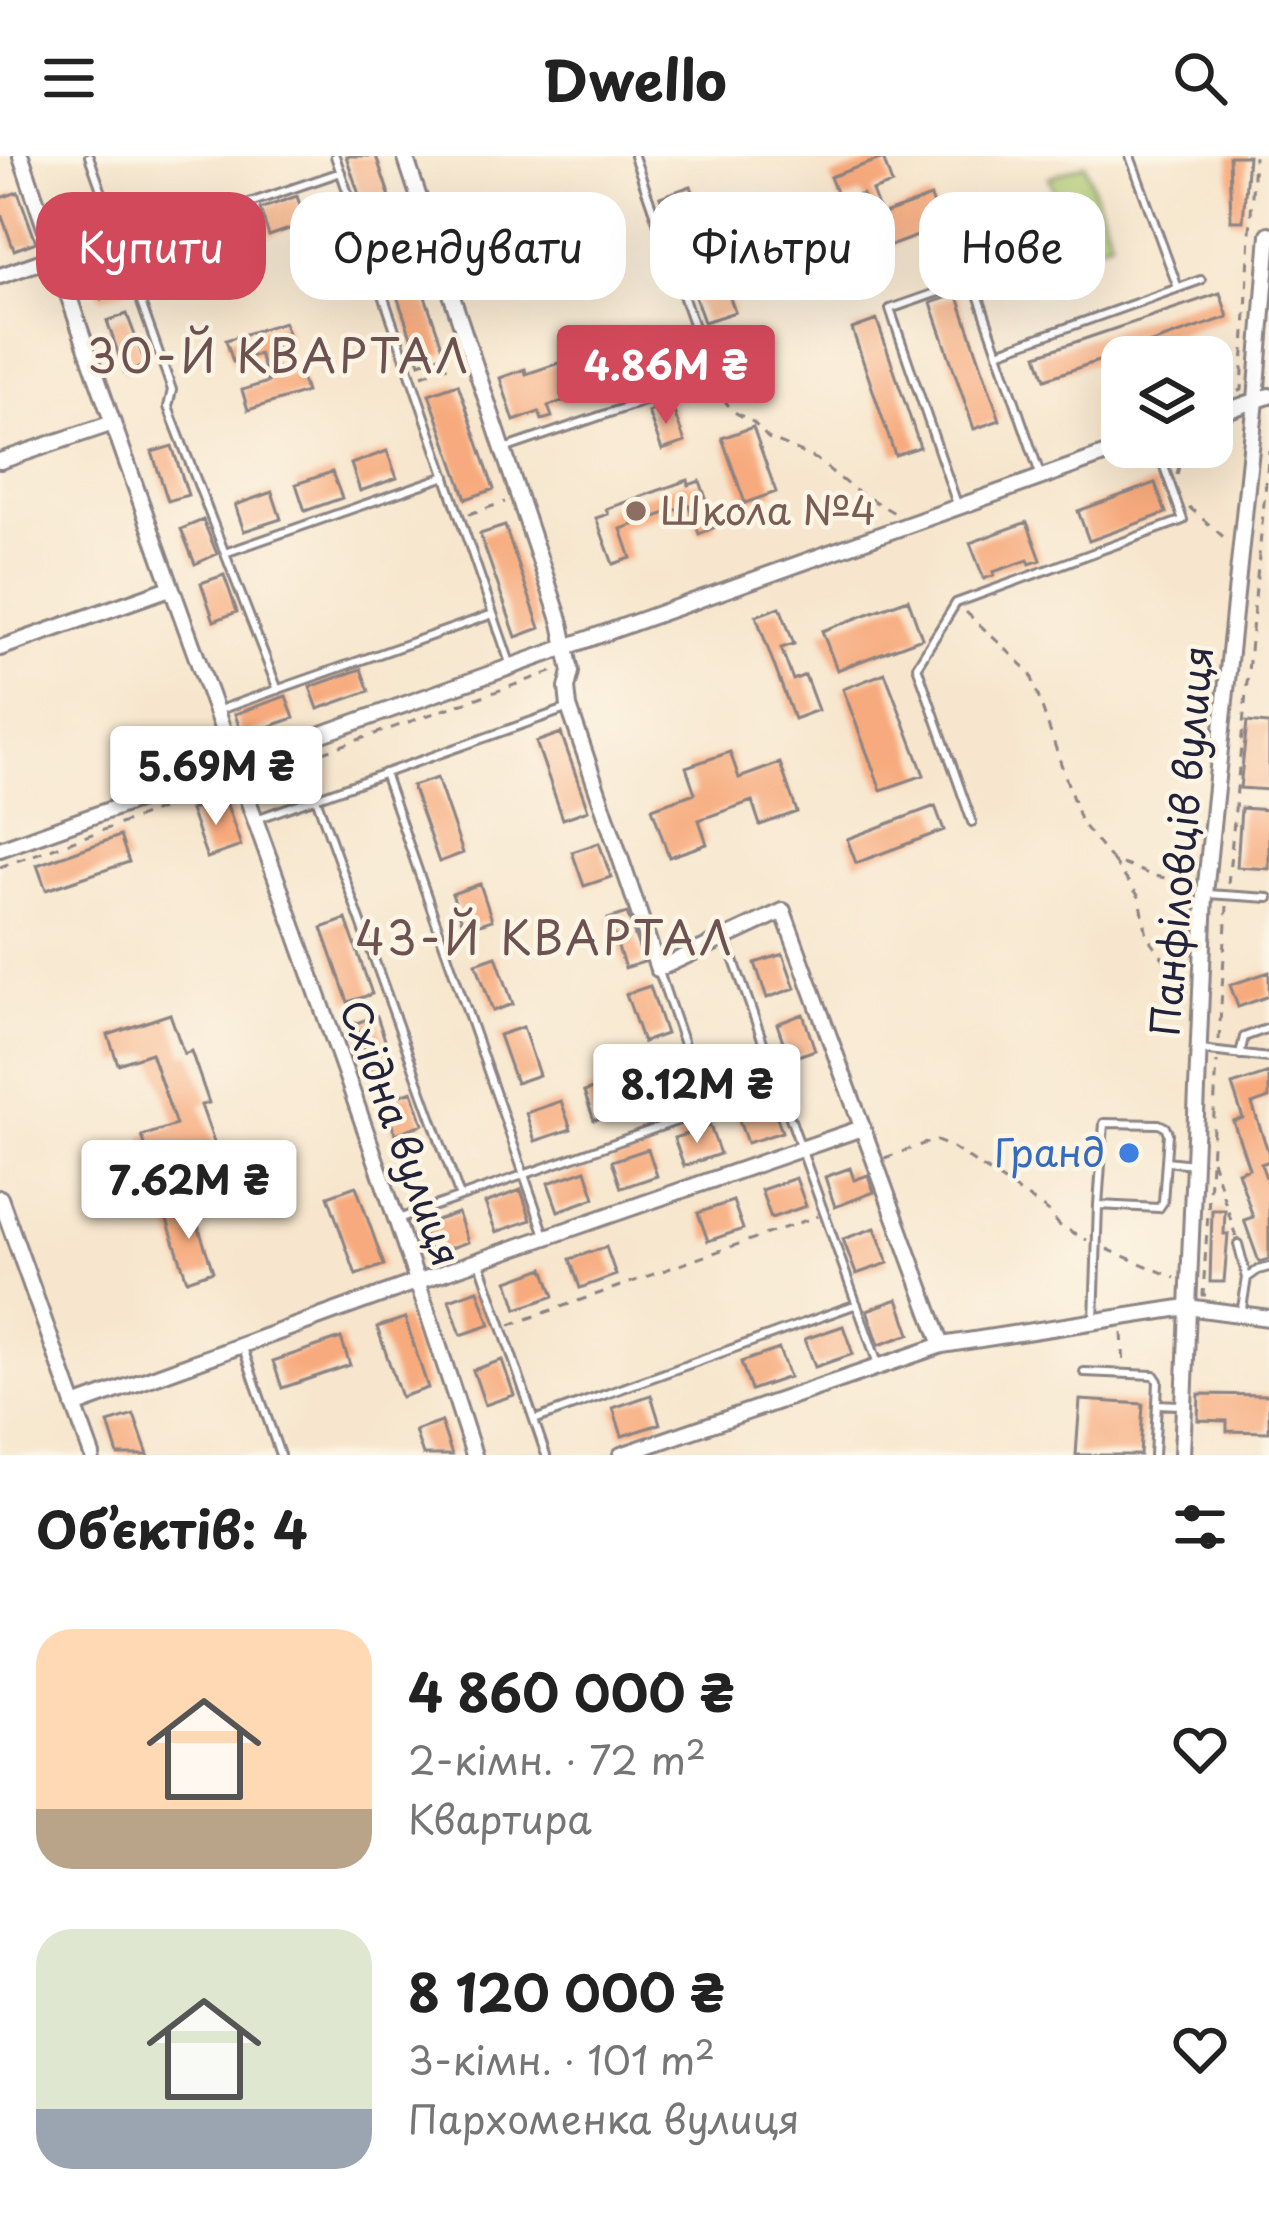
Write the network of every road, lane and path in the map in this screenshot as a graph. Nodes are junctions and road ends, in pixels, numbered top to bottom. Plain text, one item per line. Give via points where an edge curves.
1 (21, 156) edge
2 (89, 156) edge
3 (335, 156) edge
4 (405, 156) edge
5 (634, 156) edge
6 (1130, 156) edge
7 (1254, 156) edge
8 (340, 172) junction
9 (102, 192) edge
10 (347, 192) edge
11 (266, 197) edge
12 (36, 202) edge
13 (1269, 235) edge
14 (36, 263) edge
15 (0, 276) edge
16 (1201, 280) dead end
17 (1178, 288) junction
18 (69, 300) edge
19 (141, 300) edge
20 (385, 300) edge
21 (701, 348) junction
22 (998, 352) junction
23 (460, 361) dead end
24 (661, 368) dead end
25 (412, 379) junction
26 (717, 392) joint
27 (669, 393) junction
28 (1233, 393) edge
29 (1263, 398) edge
30 (1233, 409) edge
31 (113, 423) junction
32 (503, 450) junction
33 (1269, 450) edge
34 (1101, 456) edge
35 (0, 461) edge
36 (1164, 468) edge
37 (1178, 468) edge
38 (446, 476) junction
39 (1041, 477) junction
40 (1173, 492) junction
41 (507, 501) dead end
42 (958, 507) junction
43 (900, 516) dead end
44 (460, 518) junction
45 (1240, 552) junction
46 (225, 553) junction
47 (170, 588) junction
48 (956, 603) junction
49 (493, 614) junction
50 (0, 647) edge
51 (566, 647) junction
52 (570, 666) junction
53 (512, 667) junction
54 (278, 689) junction
55 (569, 707) junction
56 (214, 712) junction
57 (384, 773) junction
58 (236, 774) junction
59 (316, 798) junction
60 (253, 820) junction
61 (972, 822) dead end
62 (0, 849) edge
63 (1112, 860) junction
64 (0, 867) edge
65 (1205, 890) junction
66 (1227, 895) junction
67 (1269, 898) edge
68 (726, 938) junction
69 (658, 969) junction
70 (1199, 1010) junction
71 (1269, 1028) edge
72 (1198, 1050) junction
73 (1218, 1052) junction
74 (1240, 1055) junction
75 (1269, 1058) edge
76 (779, 1085) junction
77 (707, 1111) junction
78 (862, 1128) junction
79 (802, 1148) junction
80 (1212, 1158) junction
81 (1166, 1161) junction
82 (874, 1162) junction
83 (1193, 1164) junction
84 (524, 1175) junction
85 (0, 1198) edge
86 (460, 1198) junction
87 (1098, 1205) junction
88 (825, 1214) junction
89 (397, 1220) junction
90 (546, 1237) junction
91 (1238, 1244) joint
92 (1097, 1245) junction
93 (479, 1260) junction
94 (1269, 1267) edge
95 (1247, 1278) junction
96 (418, 1281) junction
97 (1188, 1283) junction
98 (1203, 1295) dead end
99 (857, 1304) junction
100 (1187, 1307) junction
101 (1241, 1314) junction
102 (1121, 1317) junction
103 (1269, 1318) edge
104 (1094, 1322) junction
105 (502, 1328) junction
106 (242, 1345) junction
107 (942, 1345) junction
108 (879, 1366) junction
109 (1084, 1372) dead end
110 (1124, 1374) junction
111 (1157, 1404) junction
112 (1184, 1405) junction
113 (74, 1406) junction
114 (534, 1420) junction
115 (92, 1455) edge
116 (280, 1455) edge
117 (474, 1455) edge
118 (546, 1455) edge
119 (621, 1455) edge
120 (1154, 1455) edge
121 (1182, 1455) edge

1 - 12 street, Східна вулиця
2 - 9 lane
3 - 8 lane
4 - 32 street
5 - 21 lane
6 - 17 lane
7 - 28 path via 1242,390
8 - 10 lane
8 - 11 lane
13 - 29 street, Панфіловців вулиця
14 - 15 street
16 - 17 lane
17 - 22 lane
18 - 31 street, Східна вулиця
19 - 46 lane via 172,390 168,407
20 - 25 lane
21 - 26 lane
21 - 27 lane via 685,387
22 - 39 lane
22 - 42 lane via 974,280 890,309
23 - 25 path
24 - 27 lane
25 - 38 lane
26 - 43 path via 768,438
27 - 32 lane
29 - 30 street
29 - 45 street, Панфіловців вулиця
31 - 35 street
31 - 47 street, Східна вулиця
32 - 51 street
33 - 66 path
34 - 39 street
36 - 40 lane
37 - 40 path
38 - 44 lane
38 - 46 lane
39 - 42 street
40 - 45 path
40 - 48 lane via 1183,520
41 - 44 path
42 - 51 street
44 - 49 lane
45 - 65 street, Панфіловців вулиця
46 - 54 lane
47 - 50 street
47 - 56 street, Східна вулиця
48 - 61 lane via 917,667
48 - 63 path via 1030,672 1081,824
49 - 53 lane
49 - 54 lane
51 - 52 street
51 - 53 street
52 - 55 street
52 - 58 path
53 - 58 street
54 - 56 lane
55 - 57 lane
55 - 69 street
56 - 58 street, Східна вулиця
57 - 59 lane
57 - 84 lane
58 - 60 street, Східна вулиця
58 - 62 street
58 - 64 path
59 - 60 lane
59 - 86 lane
60 - 89 street, Східна вулиця
63 - 65 path
63 - 70 path via 1140,898 1147,936
65 - 66 lane
65 - 70 street, Панфіловців вулиця
66 - 67 lane
66 - 73 path
68 - 69 street
68 - 76 lane
68 - 78 street via 783,911
69 - 77 lane
70 - 72 street, Панфіловців вулиця
71 - 74 lane via 1244,1037
72 - 73 lane
72 - 83 street, Панфіловців вулиця
73 - 74 lane
73 - 80 path
74 - 75 lane
76 - 77 lane
76 - 79 lane
77 - 84 lane
78 - 79 street
78 - 82 street
79 - 88 lane
79 - 90 street
80 - 91 path
80 - 98 path
81 - 83 lane
81 - 87 lane via 1159,1208
81 - 87 lane via 1165,1127 1104,1123
82 - 92 path via 934,1140 950,1145
82 - 107 street
83 - 97 street, Панфіловців вулиця
84 - 86 lane
84 - 90 lane
85 - 113 street
86 - 89 lane
87 - 92 lane
88 - 99 lane
88 - 105 path
89 - 96 street, Східна вулиця
90 - 93 street
91 - 95 lane
92 - 97 path
92 - 104 lane
93 - 96 street
93 - 105 lane
94 - 95 lane
95 - 101 lane
96 - 106 street
96 - 117 street, Східна вулиця
97 - 100 street, Панфіловців вулиця
99 - 108 lane
99 - 114 lane
100 - 101 street
100 - 102 street
100 - 112 street, Панфіловців вулиця
101 - 103 street
102 - 104 street
102 - 110 path
104 - 107 street
105 - 114 lane
106 - 113 street
106 - 116 lane
107 - 108 street
108 - 119 street
109 - 110 lane
110 - 111 lane via 1157,1377
111 - 112 lane
111 - 120 lane
112 - 121 street, Панфіловців вулиця
113 - 115 street
114 - 118 lane

